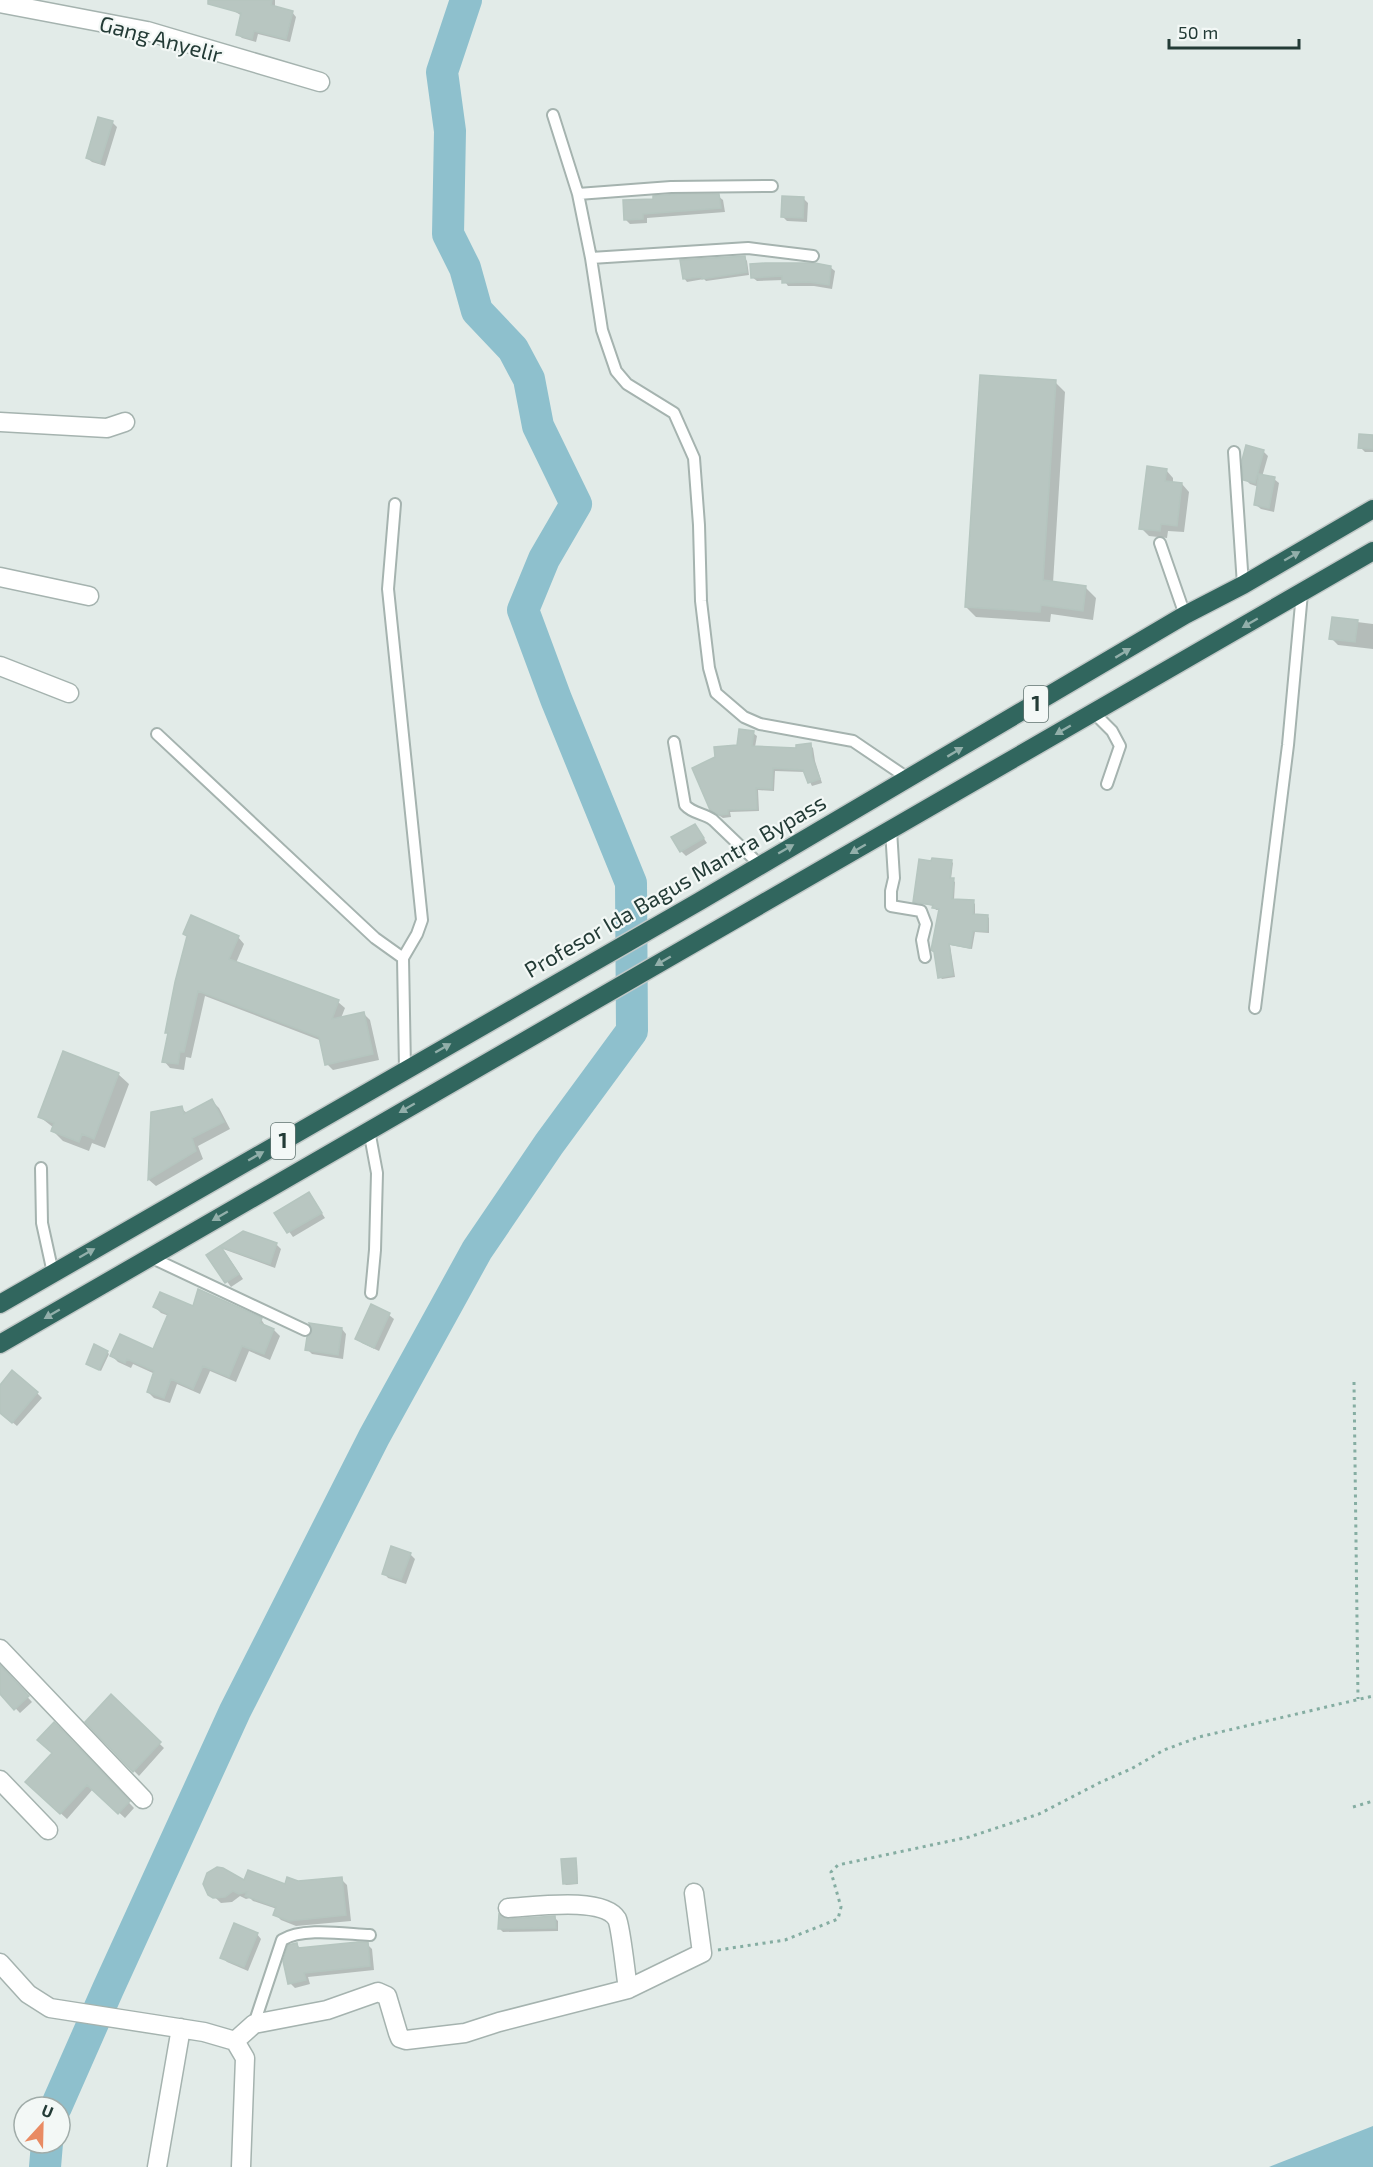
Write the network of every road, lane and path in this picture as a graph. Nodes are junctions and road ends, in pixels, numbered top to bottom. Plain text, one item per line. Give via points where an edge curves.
1 (0, 3) edge
2 (320, 82) dead end
3 (553, 115) dead end
4 (772, 186) dead end
5 (578, 194) junction
6 (813, 256) dead end
7 (591, 258) junction
8 (0, 422) edge
9 (125, 422) dead end
10 (1233, 452) dead end
11 (395, 504) dead end
12 (1373, 509) edge
13 (1160, 543) dead end
14 (1373, 551) edge
15 (0, 577) edge
16 (1243, 585) junction
17 (1302, 594) junction
18 (89, 596) dead end
19 (1185, 615) junction
20 (0, 666) edge
21 (69, 693) dead end
22 (1093, 712) junction
23 (157, 734) dead end
24 (674, 742) dead end
25 (909, 779) junction
26 (1107, 784) dead end
27 (891, 830) junction
28 (759, 864) junction
29 (925, 957) dead end
30 (403, 958) junction
31 (1255, 1008) dead end
32 (405, 1069) junction
33 (369, 1130) junction
34 (41, 1168) dead end
35 (150, 1257) junction
36 (53, 1273) junction
37 (371, 1293) dead end
38 (0, 1304) edge
39 (305, 1330) dead end
40 (0, 1344) edge
41 (1354, 1382) dead end
42 (0, 1649) edge
43 (1373, 1696) edge
44 (1358, 1699) junction
45 (0, 1779) edge
46 (143, 1799) dead end
47 (1373, 1800) edge
48 (1353, 1807) dead end
49 (48, 1830) dead end
50 (694, 1893) dead end
51 (508, 1908) dead end
52 (370, 1935) dead end
53 (702, 1953) junction
54 (0, 1963) edge
55 (628, 1989) junction
56 (254, 2024) junction
57 (181, 2028) junction
58 (235, 2041) junction
59 (157, 2167) edge
60 (241, 2167) edge

1 - 2 street, Gang Anyelir via 147,31
3 - 5 lane
4 - 5 lane via 671,187
5 - 7 lane
6 - 7 lane via 748,248
7 - 25 lane via 602,330 616,371 627,384 674,413 694,458 701,601 709,669 716,693 744,717 760,724 853,741
8 - 9 street via 107,428
10 - 16 lane
11 - 30 lane via 388,589 423,920
16 -> 12 highway, Profesor Ida Bagus Mantra Bypass / 1
13 - 19 lane
14 - 17 highway, 1
15 - 18 street
16 - 19 highway, Profesor Ida Bagus Mantra Bypass / 1
17 -> 22 highway, 1
17 - 31 lane via 1288,745
25 -> 19 highway, Profesor Ida Bagus Mantra Bypass / 1
20 - 21 street
22 - 26 lane via 1112,731 1120,746
22 -> 27 highway, 1
23 - 30 lane via 375,938
24 - 28 lane via 685,805 708,816
28 -> 25 highway, Profesor Ida Bagus Mantra Bypass / 1
27 - 29 lane via 891,906 921,911 926,924 922,940
27 -> 33 highway, 1
32 -> 28 highway, Profesor Ida Bagus Mantra Bypass / 1
30 - 32 lane
36 -> 32 highway, Profesor Ida Bagus Mantra Bypass / 1
33 -> 35 highway, 1
33 - 37 lane via 377,1173
34 - 36 lane via 42,1223
35 - 39 lane
35 -> 40 highway, 1
36 - 38 highway, Profesor Ida Bagus Mantra Bypass / 1
41 - 44 path
42 - 46 street
43 - 44 path
44 - 53 path via 1190,1740 1039,1814 969,1837 838,1865 831,1872 841,1907 838,1919 784,1940
45 - 49 street
47 - 48 path
50 - 53 street
51 - 55 street via 586,1905 607,1910 617,1920
52 - 56 lane via 291,1934 282,1940
53 - 55 street
54 - 57 street via 28,1994 50,2008
55 - 56 street via 465,2033 417,2040 400,2038 387,1996 378,1992 327,2010
56 - 58 street
57 - 58 street
57 - 59 street
58 - 60 street via 245,2058

